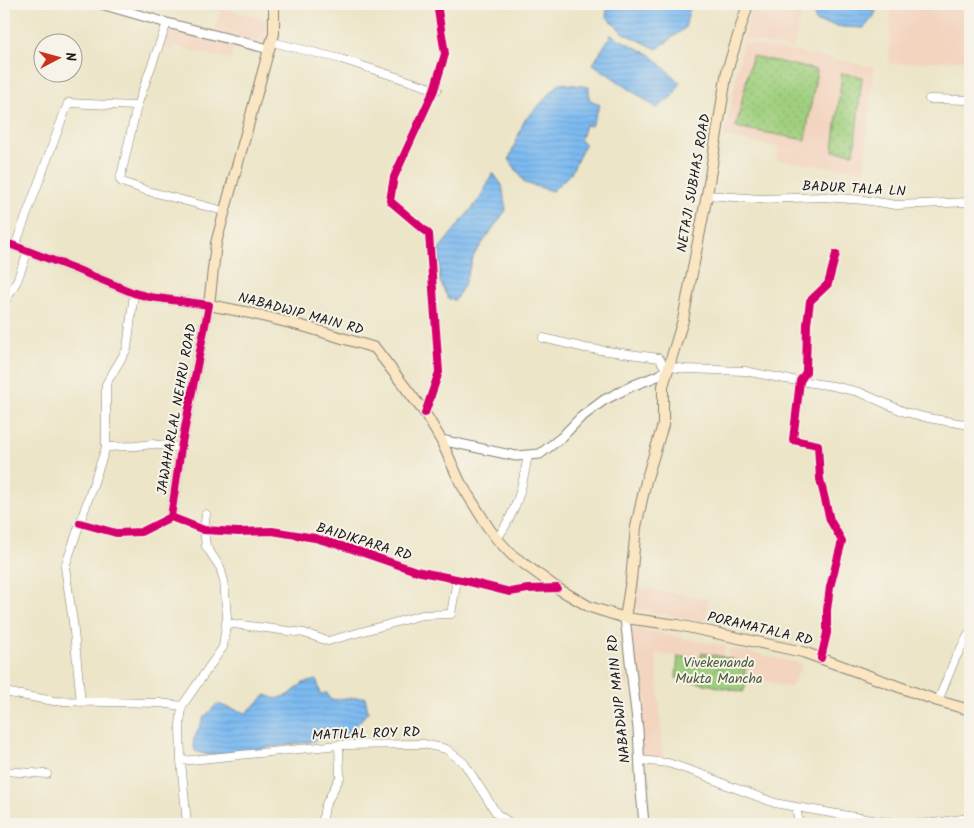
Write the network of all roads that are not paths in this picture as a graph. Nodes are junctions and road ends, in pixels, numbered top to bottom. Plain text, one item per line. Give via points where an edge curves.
1 (101, 4) edge
2 (274, 4) edge
3 (438, 4) edge
4 (748, 4) edge
5 (166, 22) junction
6 (271, 46) junction
7 (436, 90) junction
8 (929, 99) dead end
9 (970, 100) edge
10 (137, 106) junction
11 (707, 194) junction
12 (970, 202) edge
13 (224, 210) junction
14 (4, 242) edge
15 (15, 246) junction
16 (28, 251) junction
17 (836, 254) dead end
18 (134, 293) junction
19 (4, 303) edge
20 (209, 305) junction
21 (543, 338) dead end
22 (666, 366) junction
23 (801, 379) junction
24 (425, 413) junction
25 (970, 426) edge
26 (441, 440) junction
27 (106, 447) junction
28 (181, 448) junction
29 (528, 455) junction
30 (206, 514) dead end
31 (171, 517) junction
32 (80, 524) junction
33 (204, 530) junction
34 (497, 539) junction
35 (457, 579) junction
36 (557, 588) junction
37 (625, 618) junction
38 (226, 623) junction
39 (970, 632) edge
40 (821, 658) junction
41 (4, 692) edge
42 (938, 701) junction
43 (81, 702) junction
44 (182, 706) junction
45 (970, 710) edge
46 (339, 745) junction
47 (640, 760) junction
48 (181, 761) junction
49 (4, 771) edge
50 (47, 774) dead end
51 (796, 807) junction
52 (970, 818) edge
53 (188, 824) edge
54 (322, 824) edge
55 (517, 824) edge
56 (644, 824) edge
57 (798, 824) edge

1 - 5 street
2 - 6 main road, JAWAHARLAL NEHRU ROAD
3 - 7 street via 445,54
4 - 11 main road, NETAJI SUBHAS ROAD via 727,71
5 - 6 street
5 - 10 street
6 - 7 street via 341,59
6 - 13 main road, JAWAHARLAL NEHRU ROAD
7 - 24 street via 394,177 390,201 429,234 439,372
8 - 9 street
10 - 13 street via 120,180
10 - 15 street via 68,103
11 - 12 street, BADUR TALA LN via 760,199 824,197 896,205
11 - 22 main road, NETAJI SUBHAS ROAD via 683,320
13 - 20 main road, JAWAHARLAL NEHRU ROAD via 216,243
14 - 15 street, NABADWIP MAIN RD
15 - 16 street, NABADWIP MAIN RD
16 - 18 street, NABADWIP MAIN RD
16 - 19 street
17 - 23 street via 828,284 810,301 806,372
18 - 20 street, NABADWIP MAIN RD
18 - 27 street via 127,350 106,384
20 - 24 main road, NABADWIP MAIN RD via 306,327 375,348
20 - 28 street, JAWAHARLAL NEHRU ROAD
21 - 22 street via 585,348 659,358
22 - 23 street
22 - 29 street via 660,375 604,400 540,454
22 - 37 main road, NETAJI SUBHAS ROAD via 663,425 636,527
23 - 25 street via 859,392 905,412
23 - 40 street via 793,440 818,445 820,479 830,520 842,541 830,587 827,633
24 - 26 main road, NABADWIP MAIN RD
26 - 29 street via 516,456
26 - 34 main road, NABADWIP MAIN RD via 460,482
27 - 28 street via 152,444
27 - 32 street
28 - 31 street, JAWAHARLAL NEHRU ROAD
29 - 34 street via 518,501
30 - 33 street
31 - 32 street via 141,532 116,533
31 - 33 street, BAIDIKPARA RD
32 - 43 street via 65,567
33 - 35 street, BAIDIKPARA RD via 272,531 314,538 416,571
33 - 38 street via 206,546 220,567 224,580
34 - 36 main road, NABADWIP MAIN RD via 512,555
35 - 36 street, BAIDIKPARA RD via 510,592
35 - 38 street via 452,614 422,615 328,640 304,633
36 - 37 main road, NABADWIP MAIN RD via 590,607
37 - 40 main road, PORAMATALA RD via 678,624
37 - 47 street, NABADWIP MAIN RD
38 - 44 street via 222,647
39 - 42 street
40 - 42 main road, PORAMATALA RD
41 - 43 street
42 - 45 main road, PORAMATALA RD
43 - 44 street
44 - 48 street
46 - 48 street, MATILAL ROY RD
46 - 54 street via 340,777 325,806
46 - 55 street, MATILAL ROY RD via 424,744 446,749 464,763 497,814
47 - 51 street via 668,763 775,803
47 - 56 street, NABADWIP MAIN RD
48 - 53 street
49 - 50 street
51 - 52 street via 912,824
51 - 57 street

